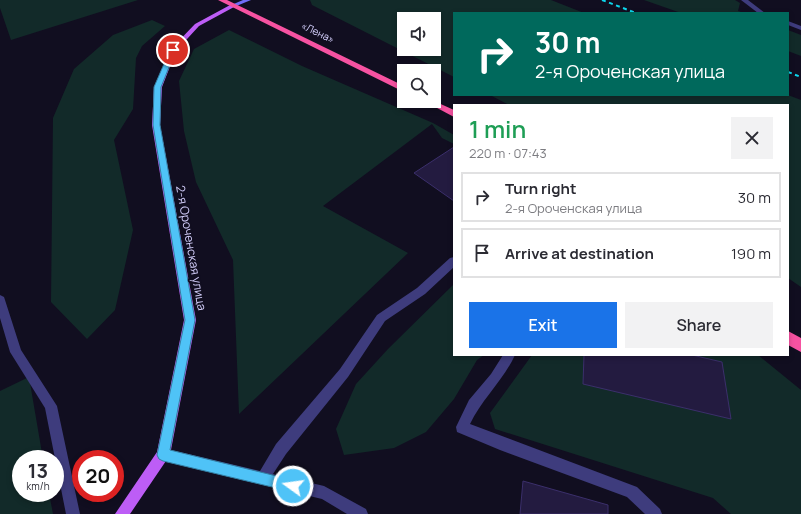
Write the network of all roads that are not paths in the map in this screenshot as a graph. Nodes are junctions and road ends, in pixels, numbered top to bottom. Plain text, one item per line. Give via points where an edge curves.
1 (221, 0) edge
2 (248, 0) edge
3 (744, 0) edge
4 (232, 6) junction
5 (761, 12) edge
6 (789, 23) edge
7 (801, 28) edge
8 (397, 86) edge
9 (441, 108) edge
10 (453, 114) edge
11 (453, 262) edge
12 (0, 300) edge
13 (789, 338) edge
14 (801, 346) edge
15 (508, 356) edge
16 (163, 455) junction
17 (263, 479) junction
18 (73, 514) edge
19 (122, 514) edge
20 (360, 514) edge
21 (655, 514) edge

1 - 4 highway, «Лена»
2 - 4 street
3 - 5 lane
4 - 8 highway, «Лена»
4 - 16 main road, 2-я Ороченская улица via 197,25 173,50 158,87 156,125 190,320
6 - 7 lane
9 - 10 highway
11 - 17 lane via 421,291 382,318 344,373 281,449
12 - 18 lane via 16,352 50,406
13 - 14 highway
15 - 21 lane via 495,378 473,404 462,427 632,492
16 - 17 lane
16 - 19 main road, 2-я Ороченская улица
17 - 20 lane via 324,493

